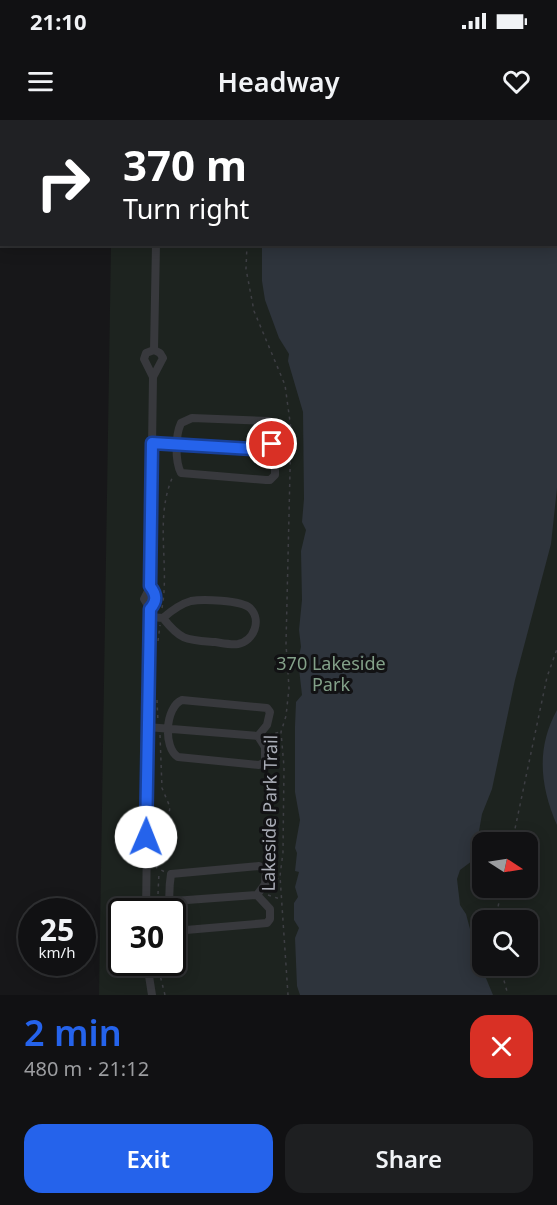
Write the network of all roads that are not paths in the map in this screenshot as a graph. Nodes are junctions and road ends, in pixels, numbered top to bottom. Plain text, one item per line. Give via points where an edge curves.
1 (156, 246) edge
2 (154, 350) junction
3 (153, 377) junction
4 (152, 443) junction
5 (178, 445) junction
6 (267, 450) junction
7 (150, 613) junction
8 (162, 618) junction
9 (147, 727) junction
10 (169, 728) junction
11 (258, 736) junction
12 (256, 895) junction
13 (146, 898) edge
14 (170, 898) edge
15 (186, 901) edge
16 (186, 930) edge
17 (149, 976) edge
18 (152, 995) edge

1 - 2 street
2 - 3 street via 163,358
2 - 3 street via 146,353 144,359
3 - 4 street
4 - 5 street
4 - 7 street via 150,586 156,595
5 - 6 street
5 - 6 street via 181,423 197,417 272,422 278,433
5 - 6 street via 180,471 188,475 270,480 276,471
7 - 8 street
7 - 9 street
8 - 8 street via 186,640 238,644 256,628 250,609 228,602 190,601
9 - 10 street
9 - 13 street
10 - 11 street
10 - 11 street via 169,746 174,755 231,763 265,762 266,752
10 - 11 street via 173,706 182,700 263,706 271,717
12 - 14 street via 267,874 259,866 171,874
12 - 15 street
12 - 16 street via 270,909 267,923
17 - 18 street

